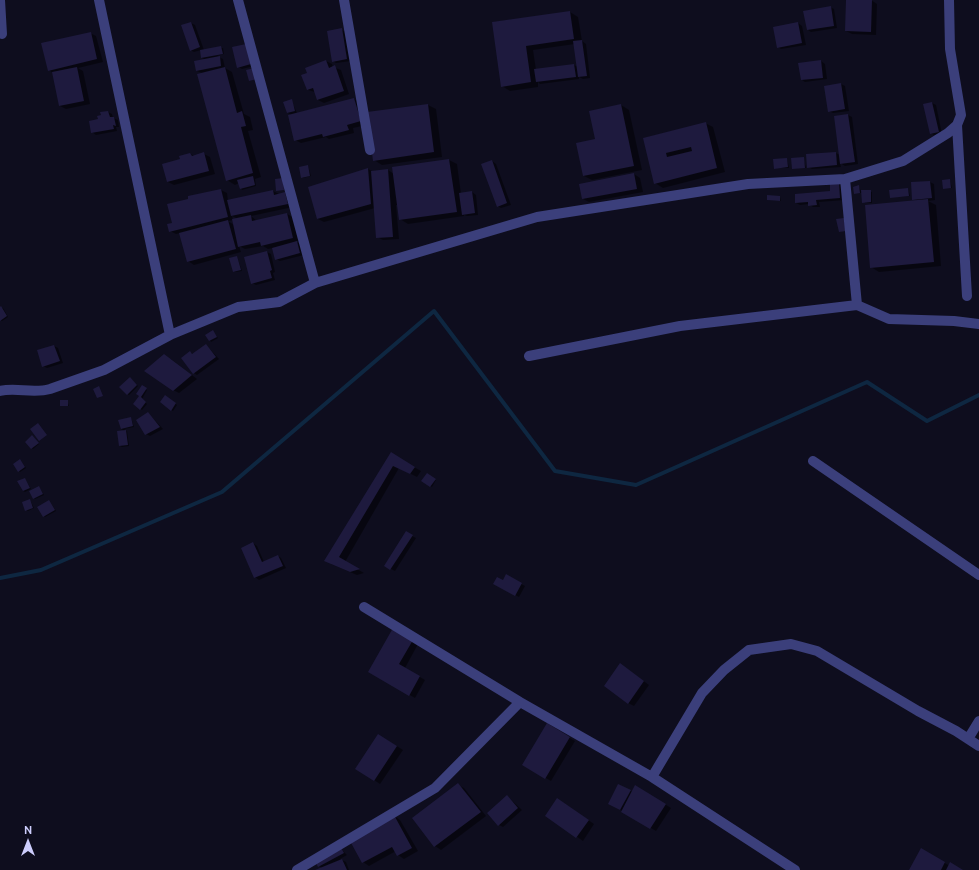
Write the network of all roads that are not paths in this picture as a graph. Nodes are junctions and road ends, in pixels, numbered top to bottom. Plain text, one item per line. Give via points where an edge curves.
1 (0, 0) edge
2 (99, 0) edge
3 (238, 0) edge
4 (344, 0) edge
5 (949, 0) edge
6 (2, 34) dead end
7 (957, 125) junction
8 (370, 150) dead end
9 (845, 179) junction
10 (315, 284) junction
11 (968, 296) dead end
12 (857, 305) junction
13 (979, 324) edge
14 (170, 335) junction
15 (529, 356) dead end
16 (0, 391) edge
17 (813, 461) dead end
18 (979, 575) edge
19 (364, 607) dead end
20 (520, 702) junction
21 (979, 721) edge
22 (968, 739) junction
23 (979, 746) edge
24 (652, 777) junction
25 (297, 870) edge
26 (796, 870) edge

1 - 6 street
2 - 14 street
3 - 10 street
4 - 8 street
5 - 7 street via 950,49 961,115
7 - 9 street via 903,161
7 - 11 street
9 - 10 street via 748,184 537,217
9 - 12 street
10 - 14 street via 279,302 238,307
12 - 13 street via 889,319
12 - 15 street via 680,326
14 - 16 street via 104,370 50,389
17 - 18 street
19 - 20 street
20 - 24 street
20 - 25 street via 435,788
21 - 22 street
22 - 23 street
22 - 24 street via 817,651 791,644 749,650 724,670 702,693
24 - 26 street

